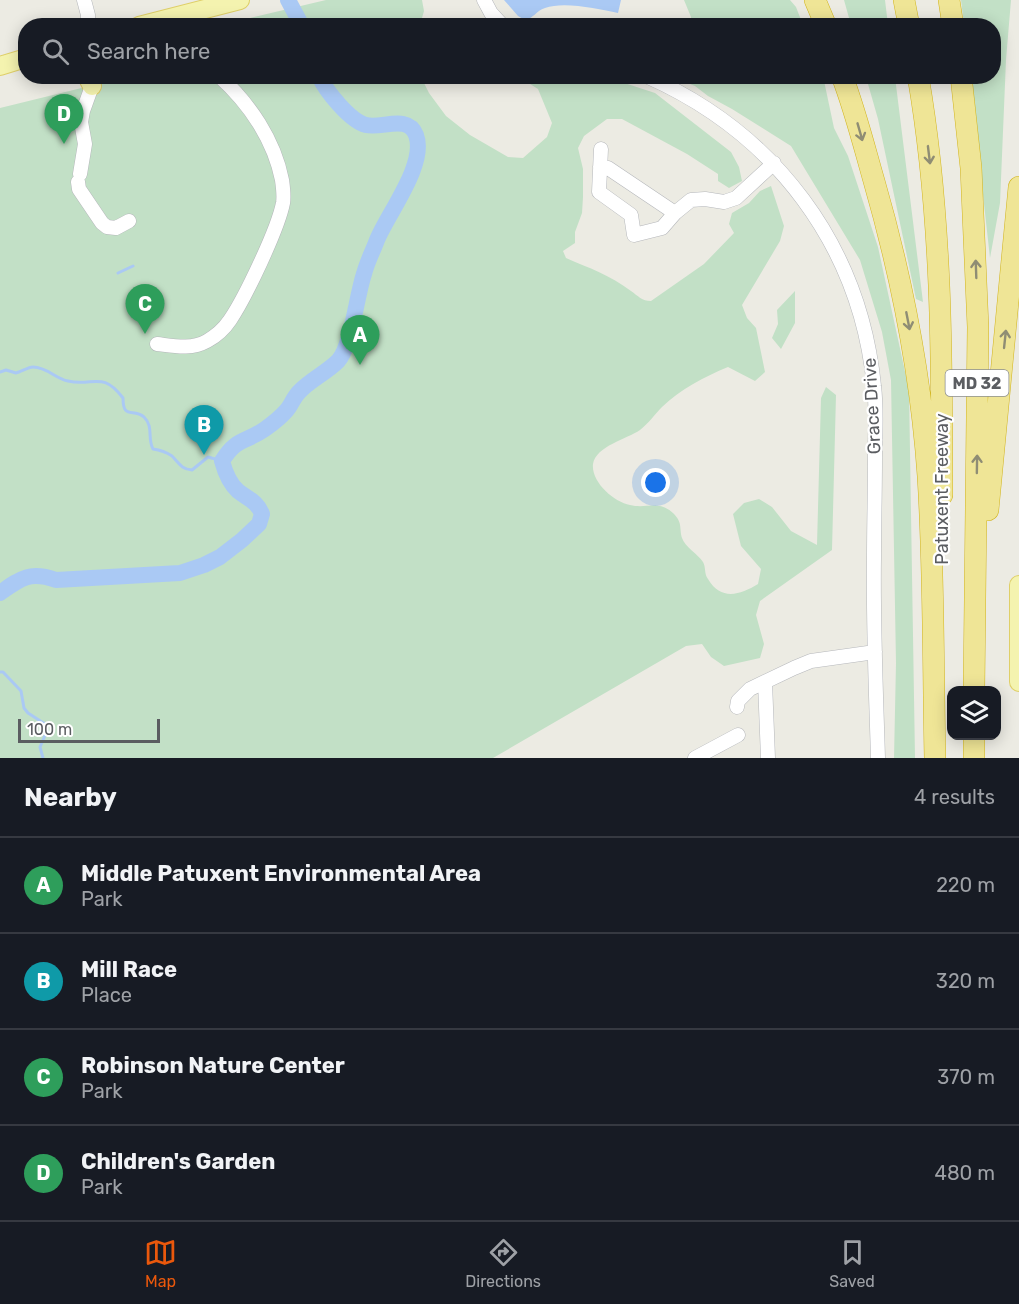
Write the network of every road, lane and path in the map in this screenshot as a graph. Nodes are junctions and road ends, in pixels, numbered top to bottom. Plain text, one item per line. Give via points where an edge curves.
1 (84, 0) edge
2 (225, 0) edge
3 (240, 0) edge
4 (484, 0) edge
5 (815, 0) edge
6 (826, 0) edge
7 (904, 0) edge
8 (949, 0) edge
9 (201, 9) junction
10 (88, 18) edge
11 (170, 18) edge
12 (496, 18) edge
13 (823, 18) edge
14 (831, 18) edge
15 (907, 18) edge
16 (952, 18) edge
17 (18, 60) edge
18 (0, 66) edge
19 (90, 84) edge
20 (228, 84) edge
21 (662, 84) edge
22 (846, 84) edge
23 (919, 84) edge
24 (962, 84) edge
25 (601, 149) dead end
26 (774, 163) junction
27 (600, 167) junction
28 (1019, 187) edge
29 (675, 213) junction
30 (129, 221) dead end
31 (158, 344) dead end
32 (1019, 585) edge
33 (875, 652) junction
34 (765, 681) junction
35 (1019, 682) edge
36 (975, 686) edge
37 (975, 686) edge
38 (737, 707) dead end
39 (738, 735) dead end
40 (974, 740) edge
41 (695, 758) edge
42 (768, 758) edge
43 (878, 758) edge
44 (935, 758) edge
45 (940, 758) edge
46 (974, 758) edge

1 - 10 street
2 - 9 main road
3 - 9 main road
4 - 12 street
5 - 13 highway
6 - 14 highway
7 - 15 highway
8 - 16 highway
9 - 11 main road
17 - 18 main road
19 - 30 street via 81,122 85,144 78,189 102,223 116,228
20 - 31 street via 266,132 282,180 283,203 243,296 220,332 192,346
21 - 26 street, Grace Drive via 723,119
22 -> 44 highway via 901,283 918,374 928,477
23 -> 45 highway, Patuxent Freeway / MD 32 via 931,172 942,328
36 -> 24 highway, Patuxent Freeway / MD 32 via 978,327 971,168
25 - 27 street
26 - 29 street via 736,198 724,202 691,200
26 - 33 street, Grace Drive via 805,201 834,248 866,334 876,419
27 - 29 street via 608,168
27 - 29 street via 599,192 631,215 634,235 662,228
37 -> 28 highway
32 - 35 main road
33 - 34 street via 811,661
33 - 43 street, Grace Drive
34 - 38 street via 742,695
34 - 42 street
39 - 41 street
40 - 46 highway

